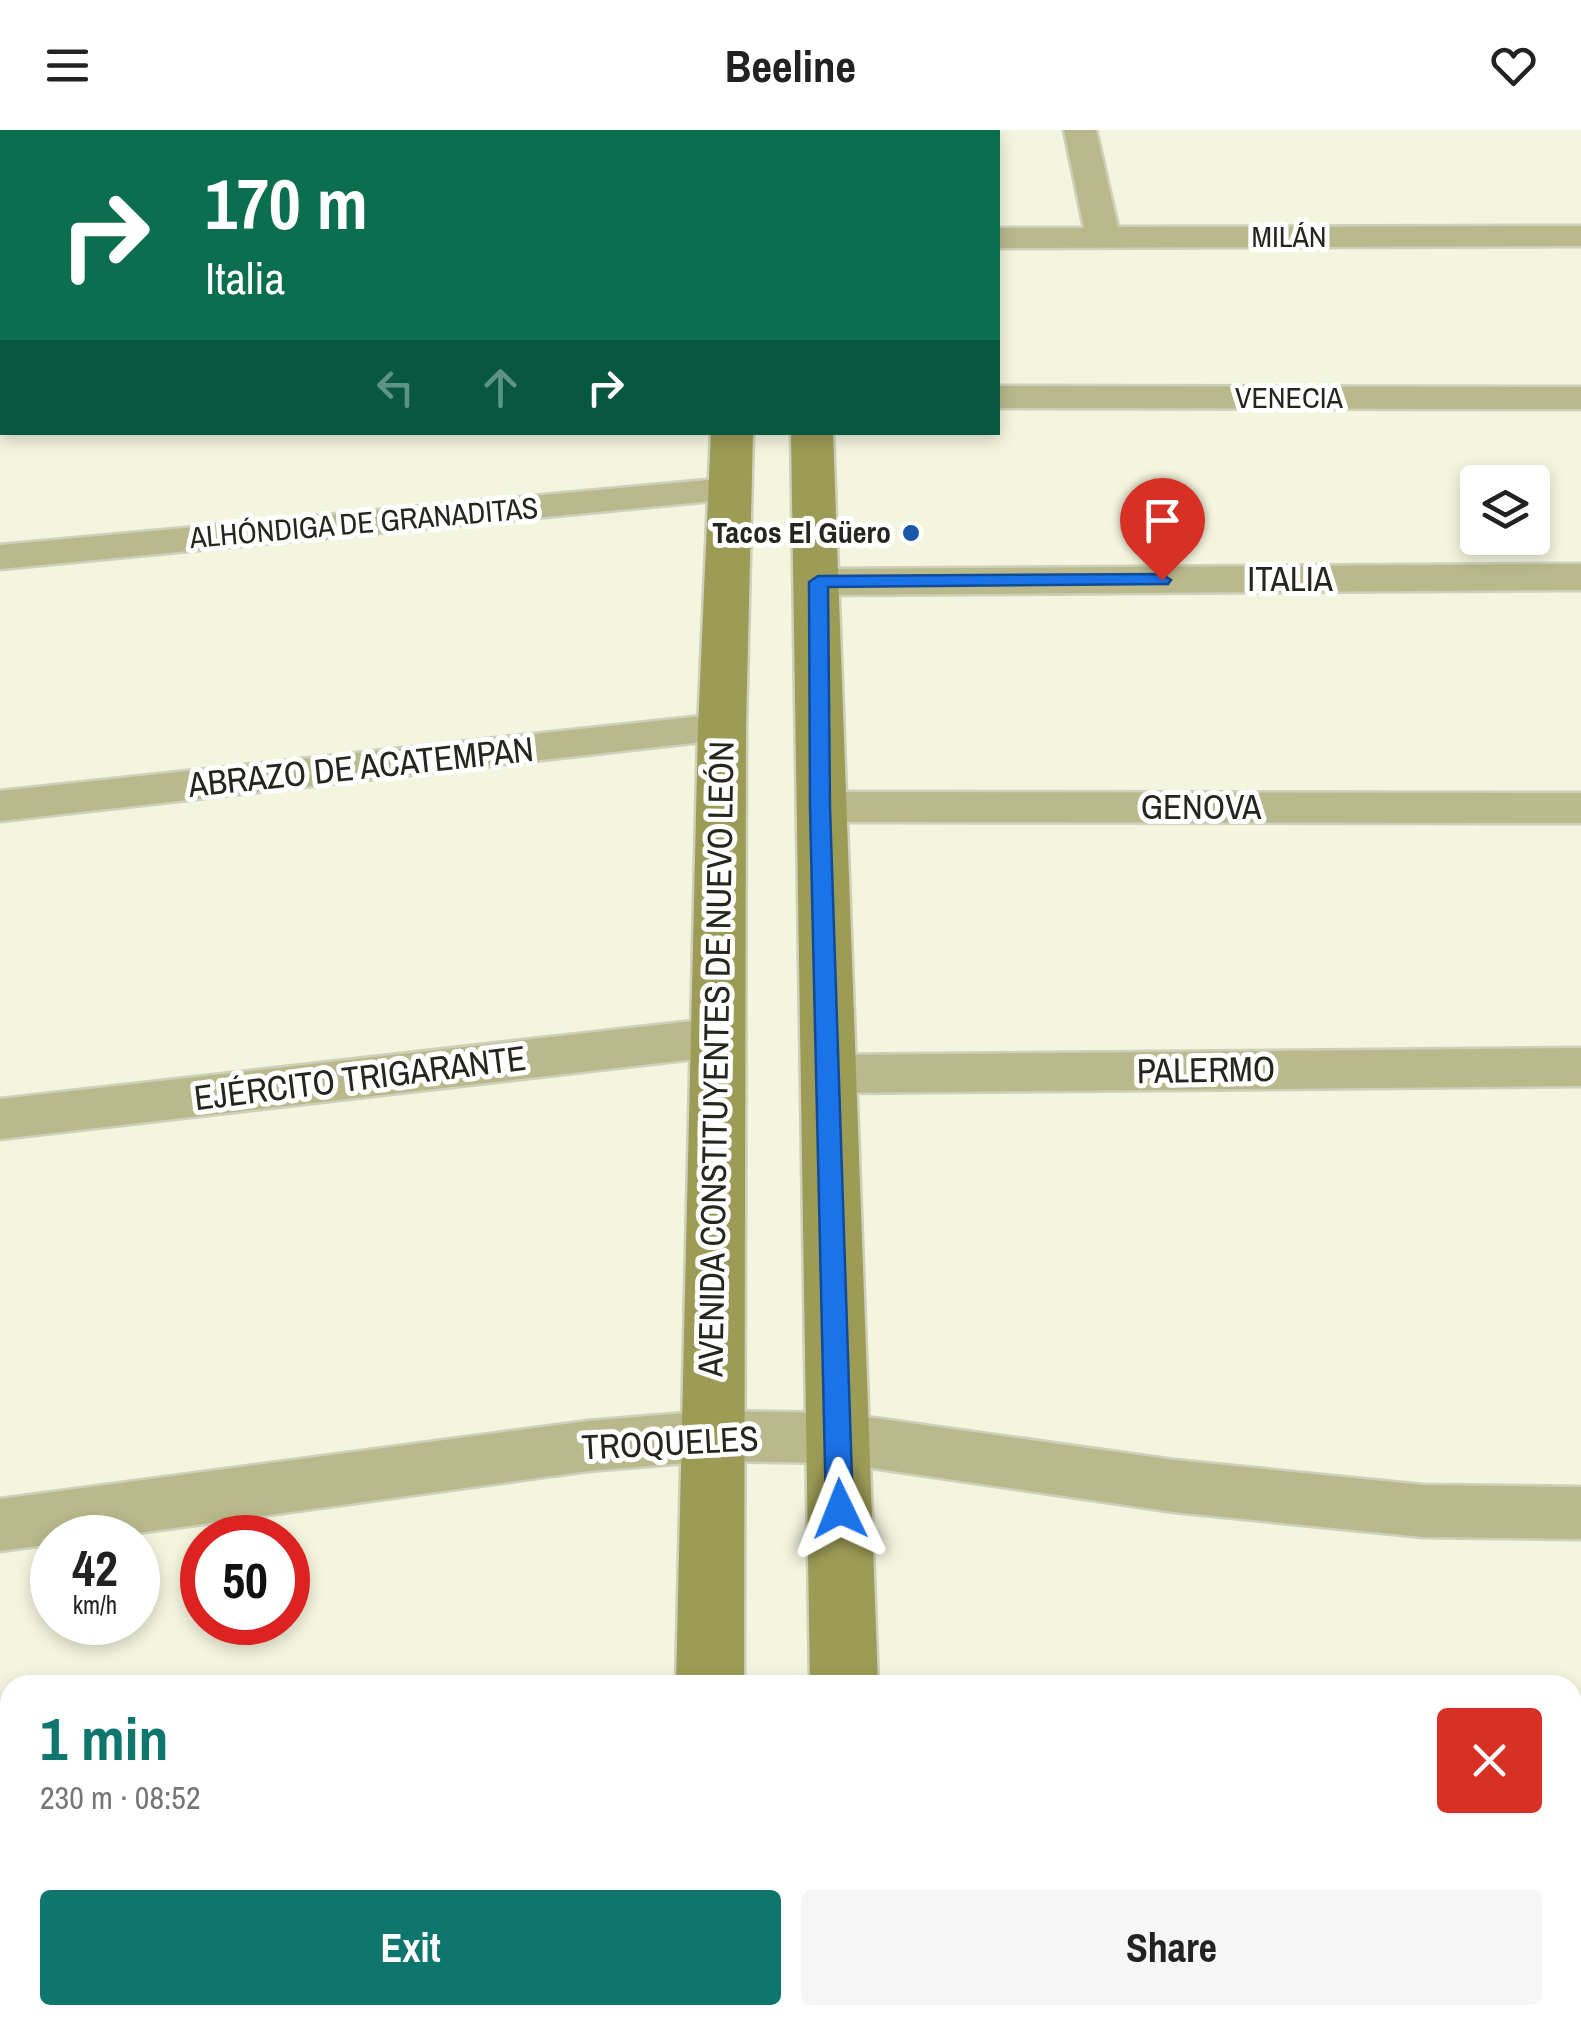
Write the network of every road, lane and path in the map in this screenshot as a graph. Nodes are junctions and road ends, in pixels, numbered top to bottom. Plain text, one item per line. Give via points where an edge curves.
1 (1080, 130) edge
2 (1581, 236) edge
3 (1104, 237) junction
4 (1000, 238) edge
5 (1000, 397) edge
6 (1581, 398) edge
7 (732, 435) edge
8 (812, 435) edge
9 (729, 490) junction
10 (0, 557) edge
11 (1581, 578) edge
12 (818, 582) junction
13 (722, 728) junction
14 (0, 806) edge
15 (820, 807) junction
16 (1581, 808) edge
17 (720, 1037) junction
18 (1581, 1067) edge
19 (830, 1074) junction
20 (0, 1119) edge
21 (710, 1436) junction
22 (838, 1438) junction
23 (1581, 1513) edge
24 (0, 1525) edge
25 (710, 1675) edge
26 (844, 1675) edge

1 - 3 street
2 - 3 street, MILÁN
3 - 4 street, MILÁN
5 - 6 street, VENECIA
7 - 9 main road, AVENIDA CONSTITUYENTES DE NUEVO LEÓN
8 - 12 main road
9 - 10 street, ALHÓNDIGA DE GRANADITAS
9 - 13 main road, AVENIDA CONSTITUYENTES DE NUEVO LEÓN
11 - 12 street, ITALIA
12 - 15 main road
13 - 14 street, ABRAZO DE ACATEMPAN
13 - 17 main road, AVENIDA CONSTITUYENTES DE NUEVO LEÓN
15 - 16 street, GENOVA
15 - 19 main road
17 - 20 street, EJÉRCITO TRIGARANTE
17 - 21 main road, AVENIDA CONSTITUYENTES DE NUEVO LEÓN
18 - 19 street, PALERMO
19 - 22 main road
21 - 22 street, TROQUELES
21 - 24 street, TROQUELES via 588,1446
21 - 25 main road, AVENIDA CONSTITUYENTES DE NUEVO LEÓN
22 - 23 street, TROQUELES via 1174,1486 1423,1512
22 - 26 main road

